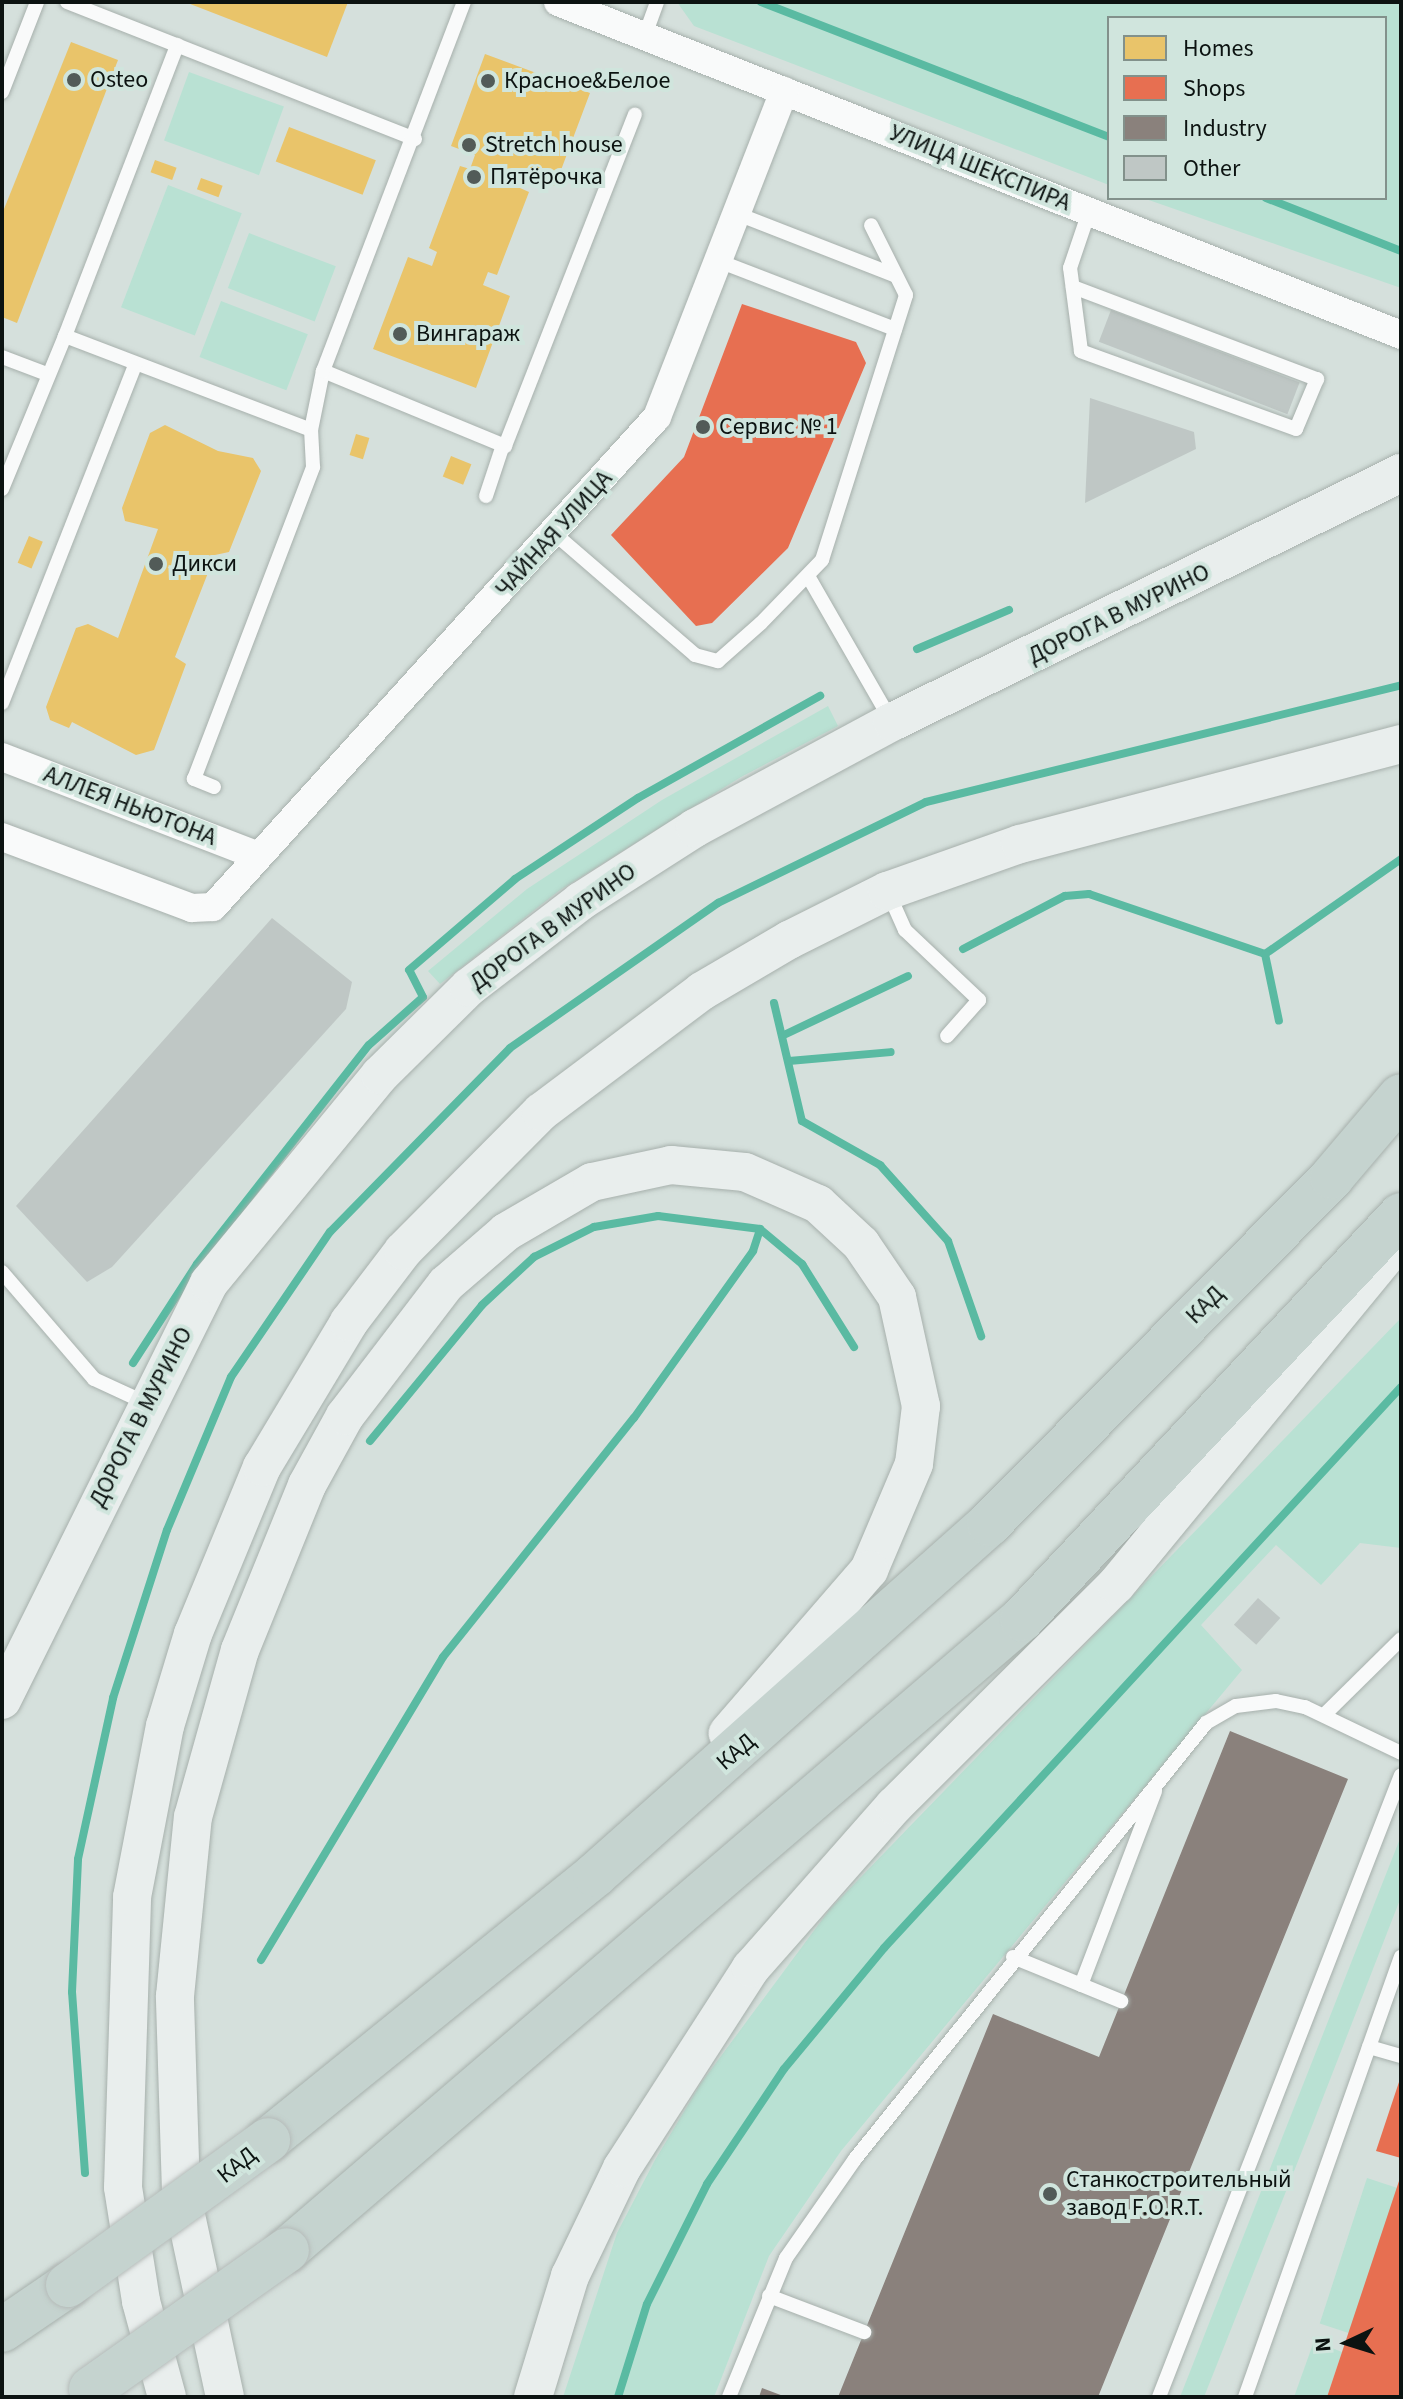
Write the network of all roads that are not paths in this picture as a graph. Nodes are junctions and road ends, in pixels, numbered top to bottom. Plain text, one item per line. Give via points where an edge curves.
1 (37, 2) edge
2 (67, 2) edge
3 (464, 2) edge
4 (558, 2) edge
5 (657, 2) edge
6 (644, 39) junction
7 (177, 45) junction
8 (784, 91) junction
9 (2, 92) edge
10 (635, 115) dead end
11 (415, 139) junction
12 (1089, 212) junction
13 (735, 213) junction
14 (871, 225) dead end
15 (716, 260) junction
16 (894, 275) junction
17 (1073, 287) junction
18 (895, 329) junction
19 (1401, 335) edge
20 (65, 336) junction
21 (2, 357) edge
22 (135, 365) junction
23 (323, 371) junction
24 (47, 374) junction
25 (311, 430) junction
26 (503, 445) junction
27 (1398, 472) edge
28 (2, 489) edge
29 (486, 496) dead end
30 (555, 534) junction
31 (808, 576) junction
32 (2, 703) edge
33 (892, 722) junction
34 (1401, 744) edge
35 (2, 757) edge
36 (214, 787) dead end
37 (2, 837) edge
38 (258, 856) junction
39 (887, 891) junction
40 (947, 1036) dead end
41 (1401, 1096) edge
42 (1401, 1215) edge
43 (1401, 1238) edge
44 (2, 1272) edge
45 (146, 1403) junction
46 (1401, 1639) edge
47 (2, 1700) edge
48 (1324, 1715) junction
49 (1401, 1753) edge
50 (1401, 1775) edge
51 (1159, 1779) junction
52 (595, 1875) junction
53 (1013, 1957) junction
54 (1401, 1957) edge
55 (1081, 1985) junction
56 (1121, 2001) dead end
57 (1369, 2047) junction
58 (1401, 2056) edge
59 (769, 2296) junction
60 (2, 2330) edge
61 (864, 2332) dead end
62 (85, 2393) edge
63 (167, 2397) edge
64 (225, 2397) edge
65 (533, 2397) edge
66 (729, 2397) edge
67 (1159, 2397) edge
68 (1245, 2397) edge

1 - 9 lane
2 - 7 lane
3 - 11 lane
4 - 6 street, УЛИЦА ШЕКСПИРА
5 - 6 lane
6 - 8 street, УЛИЦА ШЕКСПИРА
7 - 11 lane
7 - 20 lane
8 - 12 street, УЛИЦА ШЕКСПИРА
8 - 13 street, ЧАЙНАЯ УЛИЦА
10 - 26 lane
11 - 23 lane
12 - 17 lane via 1070,268
12 - 19 street, УЛИЦА ШЕКСПИРА
13 - 15 street, ЧАЙНАЯ УЛИЦА
13 - 16 lane
14 - 16 lane
15 - 18 lane
15 - 30 street, ЧАЙНАЯ УЛИЦА via 657,417
16 - 18 lane via 906,295
17 - 17 lane via 1081,351 1296,429 1317,379
18 - 31 lane via 822,560
20 - 22 lane
20 - 24 lane
21 - 24 lane
22 - 25 lane
22 - 32 lane
23 - 25 lane
23 - 26 lane
24 - 28 lane
25 - 36 lane via 313,467 194,779
26 - 29 lane
27 - 33 main road, ДОРОГА В МУРИНО
30 - 31 lane via 679,647 718,661
30 - 38 street, ЧАЙНАЯ УЛИЦА
31 - 33 lane
33 - 45 main road, ДОРОГА В МУРИНО via 695,828 581,901 469,987 293,1174 209,1283
34 - 39 main road via 1020,844
35 - 38 street, АЛЛЕЯ НЬЮТОНА
37 - 38 street, ЧАЙНАЯ УЛИЦА via 192,908 213,907
39 - 40 lane via 905,930 979,1000
39 - 63 main road via 702,991 541,1112 403,1251 301,1392 262,1467 189,1647 132,1897 123,2187 141,2301
41 - 52 highway, КАД via 1332,1177 989,1524
42 - 62 highway, bridge via 1022,1619 287,2250
43 - 65 main road via 1116,1585 894,1806 751,1968 622,2168 570,2276
44 - 45 lane via 94,1379
45 - 47 main road, ДОРОГА В МУРИНО
46 - 48 lane
48 - 49 lane
48 - 51 lane via 1276,1701 1236,1706 1206,1723
50 - 67 lane
51 - 53 lane
51 - 55 lane
52 - 60 highway, КАД, bridge via 268,2140
52 - 64 main road via 815,1641 869,1570 914,1464 921,1406 897,1297 861,1244 818,1204 745,1172 671,1165 592,1182 476,1256 345,1416 264,1585 212,1738 193,1817 175,1996 181,2192
53 - 55 lane
53 - 59 lane via 855,2159 786,2258
54 - 57 lane
55 - 56 lane
57 - 58 lane
57 - 68 lane
59 - 61 lane
59 - 66 lane

